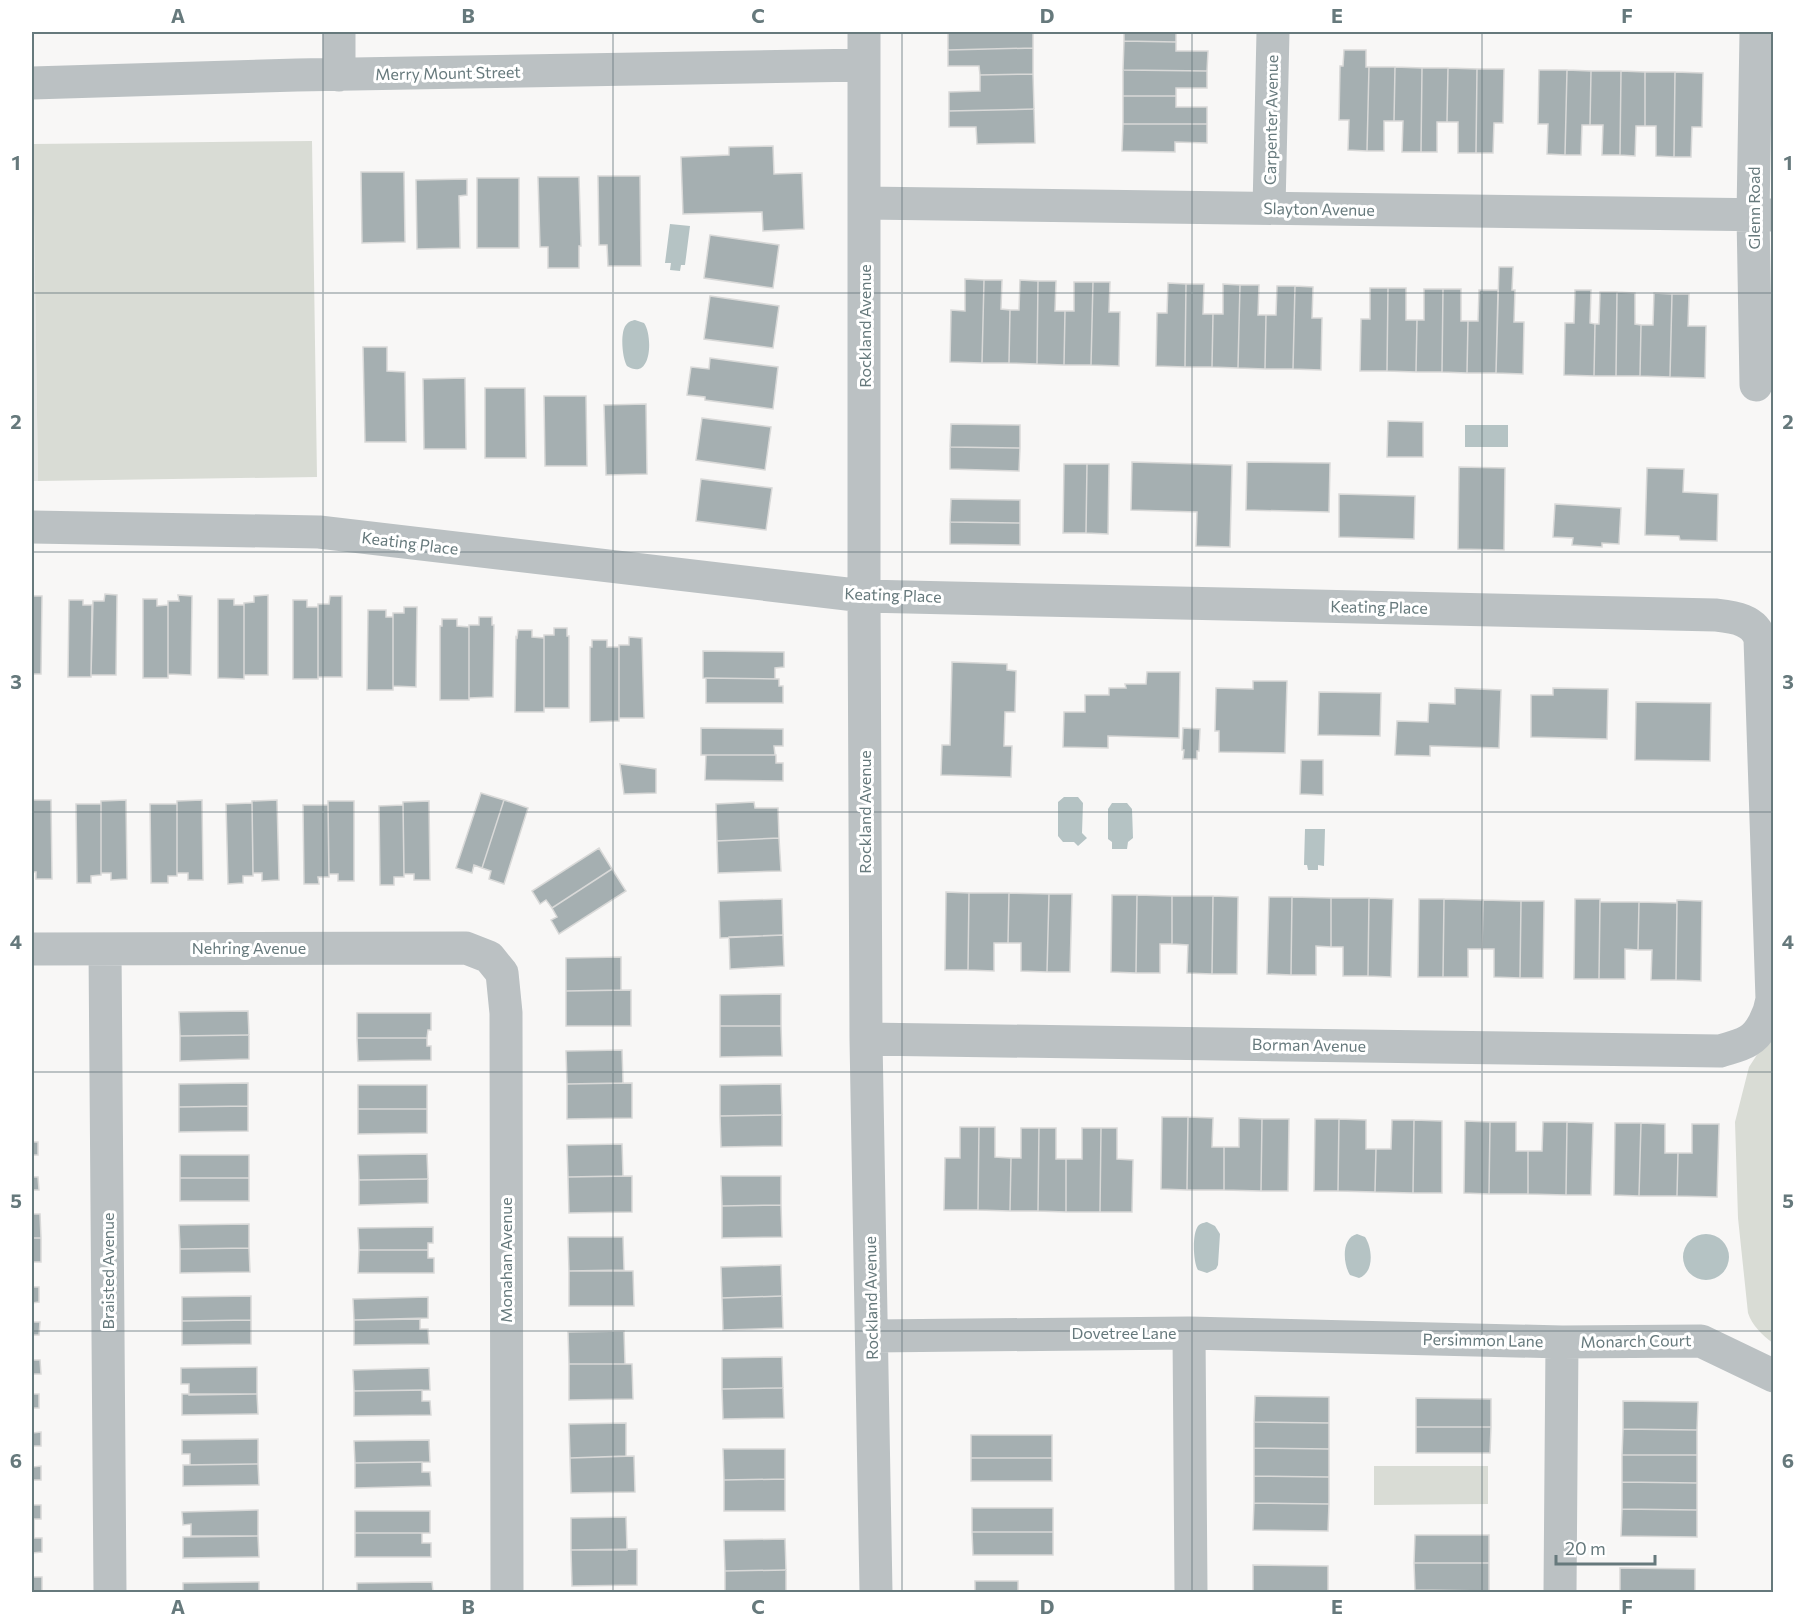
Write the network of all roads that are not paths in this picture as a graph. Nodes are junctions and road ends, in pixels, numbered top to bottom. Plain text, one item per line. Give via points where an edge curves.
1 (339, 32) edge
2 (864, 32) edge
3 (1273, 32) edge
4 (1756, 32) edge
5 (864, 65) junction
6 (339, 75) junction
7 (32, 83) edge
8 (864, 203) junction
9 (1269, 208) junction
10 (1763, 215) edge
11 (1756, 385) dead end
12 (32, 527) edge
13 (864, 596) junction
14 (466, 948) joint
15 (32, 949) edge
16 (105, 949) junction
17 (866, 1039) junction
18 (1749, 1041) joint
19 (1189, 1333) junction
20 (872, 1336) junction
21 (1562, 1342) junction
22 (1773, 1376) edge
23 (110, 1593) edge
24 (507, 1593) edge
25 (876, 1593) edge
26 (1191, 1593) edge
27 (1560, 1593) edge

1 - 6 street
2 - 5 street, Rockland Avenue
3 - 9 street, Carpenter Avenue
4 - 10 street, Glenn Road
5 - 6 street, Merry Mount Street
5 - 8 street, Rockland Avenue
6 - 7 street, Merry Mount Street
8 - 9 street, Slayton Avenue
8 - 13 street, Rockland Avenue
9 - 10 street, Slayton Avenue
10 - 11 street, Glenn Road
12 - 13 street, Keating Place via 320,532
13 - 17 street, Rockland Avenue
13 - 18 street, Keating Place via 1715,615 1739,619 1755,628 1760,639 1772,999 1766,1019
14 - 16 street, Nehring Avenue
14 - 24 street, Monahan Avenue via 489,957 502,973 506,1013
15 - 16 street, Nehring Avenue
16 - 23 street, Braisted Avenue
17 - 18 street, Borman Avenue via 1720,1051
17 - 20 street, Rockland Avenue
19 - 20 street, Dovetree Lane
19 - 21 street, Persimmon Lane
19 - 26 street, Dovetree Lane
20 - 25 street, Rockland Avenue
21 - 22 street, Monarch Court via 1701,1341
21 - 27 street, Persimmon Lane

